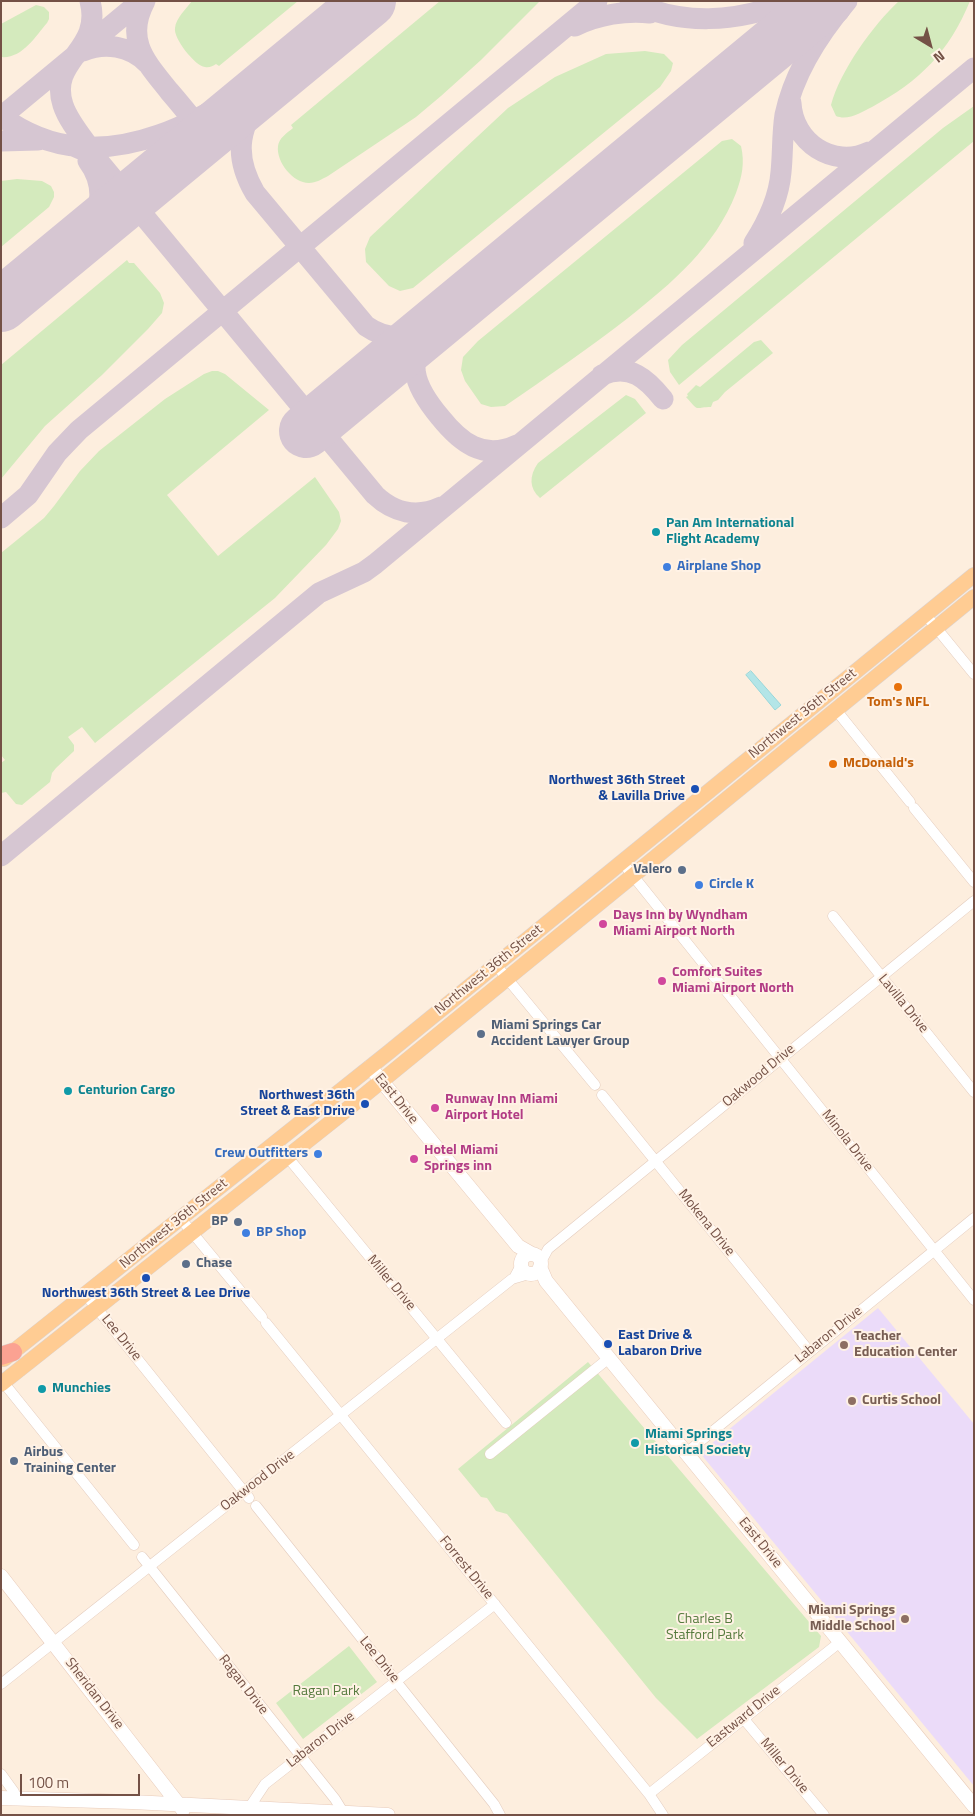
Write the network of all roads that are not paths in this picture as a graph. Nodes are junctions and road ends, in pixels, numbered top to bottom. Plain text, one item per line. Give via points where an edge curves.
1 (974, 575) edge
2 (974, 598) edge
3 (925, 614) junction
4 (936, 628) junction
5 (861, 667) junction
6 (974, 674) edge
7 (836, 710) junction
8 (744, 762) junction
9 (756, 776) junction
10 (622, 862) junction
11 (633, 875) junction
12 (974, 882) edge
13 (974, 902) edge
14 (833, 916) dead end
15 (496, 965) junction
16 (882, 977) junction
17 (507, 978) junction
18 (781, 1058) junction
19 (370, 1067) junction
20 (381, 1081) junction
21 (595, 1085) dead end
22 (974, 1092) edge
23 (602, 1095) dead end
24 (276, 1143) junction
25 (288, 1156) junction
26 (656, 1161) junction
27 (974, 1218) edge
28 (181, 1219) junction
29 (192, 1232) junction
30 (934, 1250) junction
31 (531, 1264) junction
32 (86, 1295) junction
33 (974, 1300) edge
34 (97, 1308) junction
35 (438, 1338) junction
36 (809, 1351) junction
37 (9, 1354) edge
38 (609, 1358) junction
39 (2, 1383) edge
40 (342, 1415) junction
41 (506, 1423) dead end
42 (686, 1453) junction
43 (490, 1454) dead end
44 (249, 1499) junction
45 (134, 1545) dead end
46 (142, 1557) dead end
47 (149, 1566) junction
48 (1, 1576) edge
49 (495, 1604) junction
50 (840, 1642) junction
51 (54, 1643) junction
52 (395, 1681) junction
53 (1, 1684) edge
54 (743, 1718) junction
55 (300, 1757) junction
56 (1, 1774) edge
57 (649, 1794) junction
58 (8, 1798) edge
59 (1, 1806) edge
60 (974, 1806) edge
61 (249, 1808) junction
62 (182, 1809) junction
63 (343, 1812) junction
64 (206, 1815) edge
65 (388, 1815) edge
66 (500, 1815) edge
67 (663, 1815) edge
68 (824, 1815) edge

1 - 3 main road, Northwest 36th Street
2 - 4 main road, Northwest 36th Street
3 - 4 street
3 - 5 main road, Northwest 36th Street
4 - 6 street
4 - 7 main road, Northwest 36th Street
5 - 7 main road via 856,680 836,699
5 - 8 main road, Northwest 36th Street
7 - 9 main road, Northwest 36th Street
7 - 12 street
8 - 9 main road
8 - 10 main road, Northwest 36th Street
9 - 11 main road, Northwest 36th Street
10 - 11 street, Minola Drive
10 - 15 main road, Northwest 36th Street
11 - 17 main road, Northwest 36th Street
11 - 18 street, Minola Drive
13 - 16 street, Oakwood Drive
14 - 16 street, Lavilla Drive
15 - 17 street
15 - 19 main road, Northwest 36th Street
16 - 18 street, Oakwood Drive
16 - 22 street, Lavilla Drive
17 - 20 main road, Northwest 36th Street
17 - 21 street
18 - 26 street, Oakwood Drive
18 - 30 street, Minola Drive
19 - 20 street, East Drive
19 - 24 main road, Northwest 36th Street
20 - 25 main road, Northwest 36th Street
20 - 31 street, East Drive
23 - 26 street, Mokena Drive
24 - 25 street, Miller Drive
24 - 28 main road, Northwest 36th Street
25 - 29 main road, Northwest 36th Street
25 - 35 street, Miller Drive
26 - 31 street, Oakwood Drive
26 - 36 street, Mokena Drive
27 - 30 street, Labaron Drive
28 - 29 street, Forrest Drive
28 - 32 main road, Northwest 36th Street
29 - 34 main road, Northwest 36th Street
29 - 40 street, Forrest Drive
30 - 33 street, Minola Drive
30 - 36 street, Labaron Drive
31 - 35 street, Oakwood Drive
31 - 38 street, East Drive
32 - 34 street, Lee Drive
32 - 37 main road, Northwest 36th Street
34 - 39 main road, Northwest 36th Street
34 - 44 street, Lee Drive
35 - 40 street, Oakwood Drive
35 - 41 street, Miller Drive
36 - 42 street, Labaron Drive
37 - 39 main road, Northwest 36th Street via 2,1372
38 - 42 street, East Drive
38 - 43 street
39 - 45 street
40 - 44 street, Oakwood Drive
40 - 49 street, Forrest Drive
42 - 50 street, East Drive
44 - 47 street, Oakwood Drive
44 - 52 street, Lee Drive
46 - 47 street, Ragan Drive
47 - 51 street, Oakwood Drive
47 - 55 street, Ragan Drive
48 - 51 street, Sheridan Drive
49 - 52 street, Labaron Drive
49 - 57 street, Forrest Drive
50 - 54 street, Eastward Drive
50 - 60 street, East Drive
51 - 53 street, Oakwood Drive
51 - 62 street, Sheridan Drive
52 - 55 street, Labaron Drive
52 - 66 street, Lee Drive
54 - 57 street, Eastward Drive
54 - 68 street, Miller Drive
55 - 61 street, Labaron Drive via 265,1784
55 - 63 street, Ragan Drive
56 - 58 street via 14,1792
57 - 67 street, Forrest Drive
58 - 62 street
59 - 62 street
61 - 62 street
61 - 63 street
62 - 64 street
63 - 65 street

